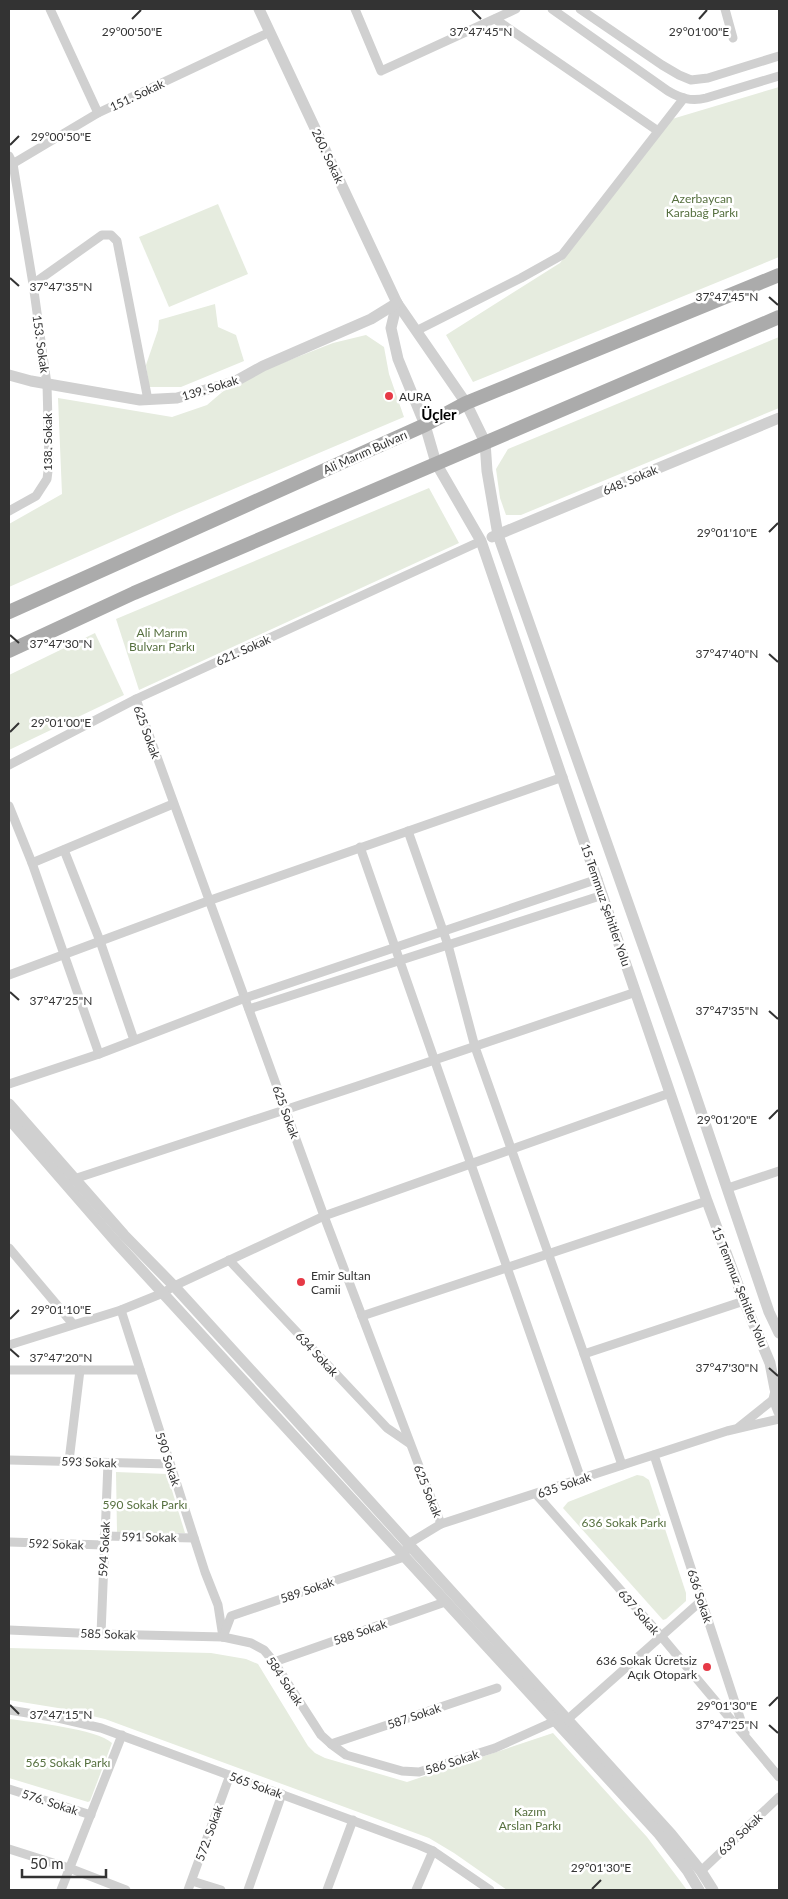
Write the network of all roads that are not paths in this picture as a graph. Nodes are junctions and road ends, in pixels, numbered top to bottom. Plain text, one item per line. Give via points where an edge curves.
1 (50, 9) edge
2 (259, 9) edge
3 (355, 9) edge
4 (516, 9) edge
5 (552, 9) edge
6 (580, 9) edge
7 (725, 9) edge
8 (495, 18) junction
9 (270, 32) junction
10 (733, 38) dead end
11 (779, 56) edge
12 (779, 76) edge
13 (684, 98) junction
14 (98, 113) junction
15 (658, 131) junction
16 (10, 162) edge
17 (779, 275) edge
18 (33, 284) junction
19 (397, 303) junction
20 (779, 317) edge
21 (416, 331) junction
22 (9, 374) edge
23 (47, 384) junction
24 (148, 400) junction
25 (466, 403) junction
26 (779, 418) edge
27 (425, 425) junction
28 (485, 442) junction
29 (436, 463) junction
30 (9, 512) edge
31 (498, 535) junction
32 (481, 542) junction
33 (9, 612) edge
34 (9, 651) edge
35 (136, 699) junction
36 (9, 765) edge
37 (563, 777) junction
38 (173, 804) junction
39 (9, 806) edge
40 (408, 831) junction
41 (360, 847) junction
42 (64, 850) junction
43 (32, 863) junction
44 (598, 880) junction
45 (603, 895) junction
46 (208, 901) junction
47 (444, 932) junction
48 (100, 942) junction
49 (448, 945) junction
50 (395, 948) junction
51 (63, 955) junction
52 (400, 961) junction
53 (9, 975) edge
54 (636, 992) junction
55 (245, 998) junction
56 (248, 1008) junction
57 (134, 1040) junction
58 (475, 1047) junction
59 (98, 1054) junction
60 (434, 1059) junction
61 (9, 1084) edge
62 (670, 1093) junction
63 (9, 1104) edge
64 (286, 1111) junction
65 (9, 1119) edge
66 (510, 1150) junction
67 (471, 1164) junction
68 (779, 1171) edge
69 (74, 1179) junction
70 (728, 1188) junction
71 (707, 1201) junction
72 (324, 1216) junction
73 (9, 1248) edge
74 (548, 1254) junction
75 (229, 1260) junction
76 (507, 1268) junction
77 (174, 1286) junction
78 (163, 1293) junction
79 (744, 1301) junction
80 (121, 1310) junction
81 (362, 1316) junction
82 (73, 1324) junction
83 (779, 1333) edge
84 (9, 1344) edge
85 (584, 1354) junction
86 (9, 1370) edge
87 (80, 1370) junction
88 (140, 1370) junction
89 (776, 1390) edge
90 (779, 1412) edge
91 (779, 1419) edge
92 (736, 1428) junction
93 (409, 1443) junction
94 (654, 1455) junction
95 (9, 1460) edge
96 (69, 1461) junction
97 (108, 1463) junction
98 (170, 1464) junction
99 (622, 1465) junction
100 (580, 1479) junction
101 (536, 1494) junction
102 (441, 1524) junction
103 (194, 1538) junction
104 (104, 1541) junction
105 (9, 1542) edge
106 (408, 1544) junction
107 (404, 1557) junction
108 (702, 1601) junction
109 (445, 1602) junction
110 (9, 1630) edge
111 (101, 1634) junction
112 (207, 1636) joint
113 (661, 1636) junction
114 (223, 1637) junction
115 (274, 1662) junction
116 (497, 1688) dead end
117 (9, 1710) edge
118 (568, 1720) junction
119 (555, 1721) junction
120 (122, 1735) junction
121 (746, 1738) junction
122 (330, 1744) junction
123 (346, 1755) joint
124 (230, 1775) junction
125 (779, 1776) edge
126 (9, 1789) edge
127 (282, 1794) junction
128 (779, 1798) edge
129 (91, 1815) junction
130 (353, 1820) junction
131 (9, 1849) edge
132 (433, 1851) junction
133 (69, 1868) junction
134 (701, 1871) junction
135 (192, 1881) junction
136 (61, 1890) edge
137 (126, 1890) edge
138 (188, 1890) edge
139 (221, 1890) edge
140 (248, 1890) edge
141 (327, 1890) edge
142 (416, 1890) edge
143 (490, 1890) edge
144 (699, 1890) edge
145 (713, 1890) edge

1 - 14 street
2 - 9 street, 260. Sokak
3 - 8 street via 382,71
4 - 8 street
5 - 13 street via 668,91
6 - 11 street via 662,65 692,80
7 - 10 street
8 - 15 street
9 - 14 street, 151. Sokak
9 - 19 street, 260. Sokak
12 - 13 street via 698,100
13 - 15 street
14 - 16 street, 151. Sokak
15 - 21 street via 562,254
16 - 18 street, 153. Sokak
17 - 25 main road, Ali Marım Bulvarı
18 - 23 street, 153. Sokak
18 - 24 street via 102,235 111,235 117,241
19 - 21 street, 260. Sokak
19 - 24 street, 139. Sokak via 371,319 234,382 177,398
19 - 27 street, 15 Temmuz Şehitler Yolu via 391,328 398,359
20 - 28 main road
21 - 25 street, 15 Temmuz Şehitler Yolu
22 - 23 street, 139. Sokak
23 - 24 street, 139. Sokak
23 - 30 street, 138. Sokak via 47,479 36,496
25 - 27 main road, Ali Marım Bulvarı
25 - 28 street, 15 Temmuz Şehitler Yolu
26 - 31 street, 648. Sokak
27 - 29 street, 15 Temmuz Şehitler Yolu
27 - 33 main road, Ali Marım Bulvarı
28 - 29 main road
28 - 31 street, 15 Temmuz Şehitler Yolu
29 - 32 street, 15 Temmuz Şehitler Yolu
29 - 34 main road via 134,593
31 - 32 street, 648. Sokak
31 - 70 street, 15 Temmuz Şehitler Yolu
32 - 35 street, 621. Sokak
32 - 37 street, 15 Temmuz Şehitler Yolu
35 - 36 street, 621. Sokak
35 - 38 street, 625 Sokak
37 - 40 street
37 - 44 street, 15 Temmuz Şehitler Yolu
38 - 42 street
38 - 46 street, 625 Sokak
39 - 43 street
40 - 41 street
40 - 47 street
41 - 46 street
41 - 50 street
42 - 43 street
42 - 48 street
43 - 51 street
44 - 45 street, 15 Temmuz Şehitler Yolu
44 - 47 street
45 - 49 street
45 - 54 street, 15 Temmuz Şehitler Yolu
46 - 48 street
46 - 55 street, 625 Sokak
47 - 49 street
47 - 50 street
48 - 51 street
48 - 57 street
49 - 52 street
49 - 58 street
50 - 52 street
50 - 55 street
51 - 53 street
51 - 59 street
52 - 56 street
52 - 60 street
54 - 58 street
54 - 62 street, 15 Temmuz Şehitler Yolu
55 - 56 street, 625 Sokak
55 - 57 street
56 - 64 street, 625 Sokak
57 - 59 street
58 - 60 street
58 - 66 street
59 - 61 street
60 - 64 street
60 - 67 street
62 - 66 street
62 - 71 street, 15 Temmuz Şehitler Yolu
63 - 69 street
64 - 69 street
64 - 72 street, 625 Sokak
65 - 78 street
66 - 67 street
66 - 74 street
67 - 72 street
67 - 76 street
68 - 70 street
69 - 77 street
70 - 83 street, 15 Temmuz Şehitler Yolu
71 - 74 street
71 - 79 street, 15 Temmuz Şehitler Yolu
72 - 75 street
72 - 81 street, 625 Sokak
73 - 82 street
74 - 76 street
74 - 85 street
75 - 77 street
75 - 93 street, 634 Sokak via 387,1428
76 - 81 street
76 - 100 street
77 - 78 street
77 - 106 street
78 - 80 street
78 - 107 street
79 - 85 street
79 - 89 street, 15 Temmuz Şehitler Yolu via 770,1363
80 - 82 street
80 - 88 street, 590 Sokak
81 - 93 street, 625 Sokak
82 - 84 street
85 - 99 street
86 - 87 street
87 - 88 street
87 - 96 street
88 - 98 street, 590 Sokak
89 - 90 street, 15 Temmuz Şehitler Yolu
89 - 92 street, 635 Sokak
91 - 92 street, 635 Sokak
92 - 94 street, 635 Sokak
93 - 102 street, 625 Sokak
94 - 99 street, 635 Sokak
94 - 108 street, 636 Sokak
95 - 96 street, 593 Sokak
96 - 97 street, 593 Sokak
97 - 98 street, 593 Sokak
97 - 104 street, 594 Sokak
98 - 103 street, 590 Sokak
99 - 100 street, 635 Sokak
100 - 101 street, 635 Sokak
101 - 102 street, 635 Sokak
101 - 113 street, 637 Sokak
102 - 106 street, 635 Sokak
103 - 104 street, 591 Sokak
103 - 114 street, 590 Sokak via 218,1605
104 - 105 street, 592 Sokak
104 - 111 street, 594 Sokak
106 - 107 street
106 - 118 street
107 - 109 street
107 - 114 street, 589 Sokak via 231,1616
108 - 113 street
108 - 121 street, 636 Sokak
109 - 115 street, 588 Sokak
109 - 119 street
110 - 111 street, 585 Sokak
111 - 112 street, 585 Sokak
112 - 114 street, 584 Sokak
113 - 118 street
113 - 121 street, 637 Sokak
114 - 115 street, 584 Sokak via 251,1643 264,1650
115 - 122 street, 584 Sokak
116 - 122 street, 587 Sokak
117 - 120 street, 565 Sokak via 58,1718
118 - 134 street
119 - 123 street, 586 Sokak via 495,1748 420,1772 402,1771
119 - 144 street via 659,1834
120 - 124 street, 565 Sokak
120 - 129 street
121 - 125 street, 637 Sokak
122 - 123 street, 584 Sokak
124 - 127 street, 565 Sokak
124 - 135 street, 572. Sokak
126 - 129 street, 576. Sokak
127 - 130 street, 565 Sokak
127 - 140 street
128 - 134 street, 639 Sokak
129 - 133 street
130 - 132 street, 565 Sokak
130 - 141 street
131 - 133 street
132 - 142 street
132 - 143 street, 565 Sokak
133 - 136 street
133 - 137 street
134 - 145 street
135 - 138 street, 572. Sokak
135 - 139 street

